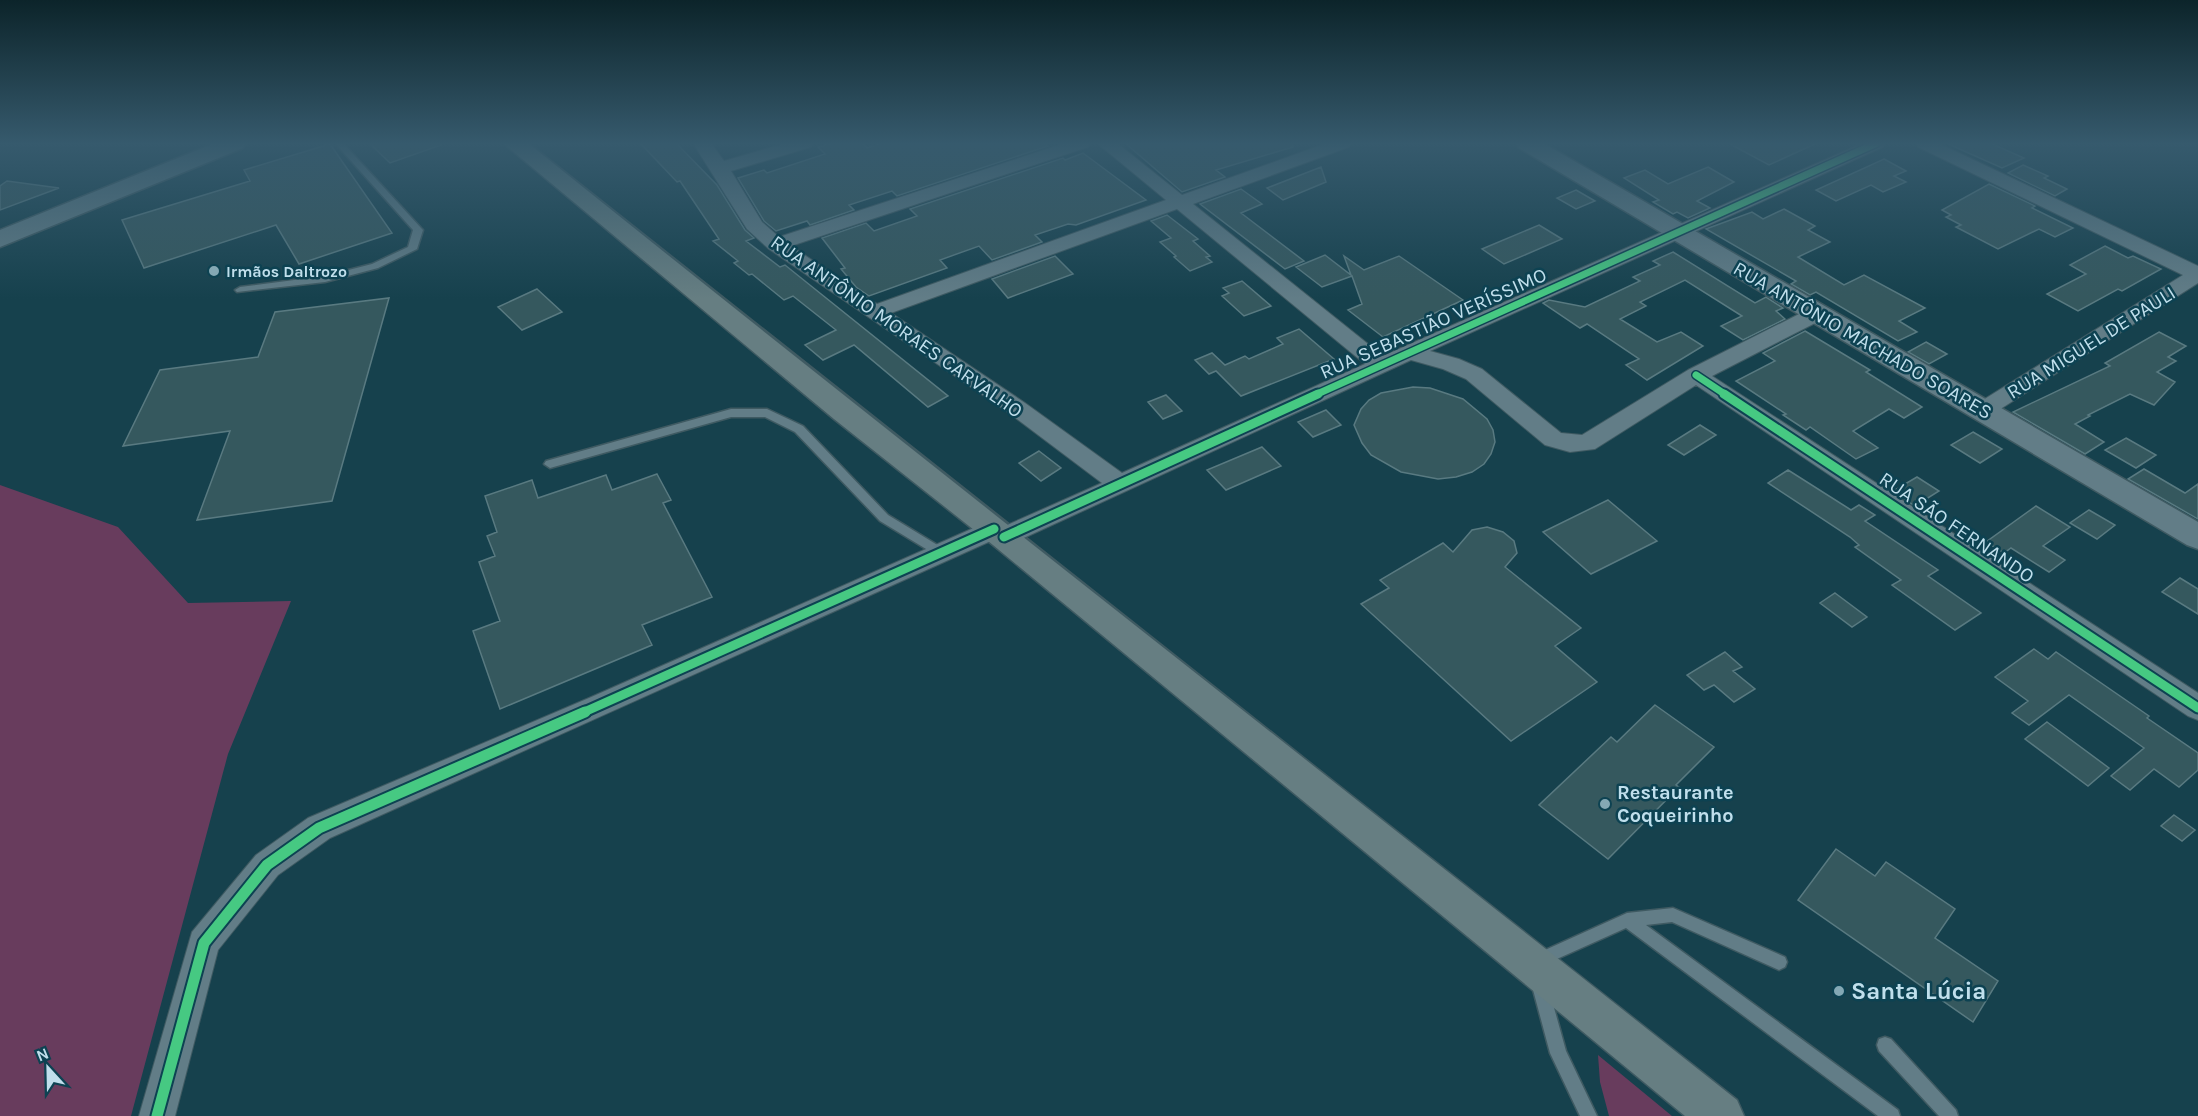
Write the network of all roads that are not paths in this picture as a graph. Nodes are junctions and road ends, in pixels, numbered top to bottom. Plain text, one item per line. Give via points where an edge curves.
1 (106, 195) edge
2 (386, 195) edge
3 (578, 195) edge
4 (736, 195) edge
5 (924, 195) edge
6 (1170, 195) edge
7 (1197, 195) edge
8 (1617, 195) edge
9 (1762, 195) edge
10 (2033, 195) edge
11 (1178, 202) junction
12 (1680, 232) junction
13 (0, 238) edge
14 (776, 244) junction
15 (2198, 274) edge
16 (240, 290) dead end
17 (874, 312) junction
18 (1816, 314) junction
19 (1408, 352) junction
20 (1381, 365) junction
21 (1696, 375) junction
22 (1983, 410) junction
23 (550, 464) dead end
24 (1120, 484) junction
25 (999, 533) junction
26 (2198, 537) edge
27 (940, 552) junction
28 (2198, 708) edge
29 (1627, 920) junction
30 (1779, 962) dead end
31 (1533, 963) junction
32 (1885, 1045) dead end
33 (157, 1116) edge
34 (1588, 1116) edge
35 (1721, 1116) edge
36 (1892, 1116) edge
37 (1950, 1116) edge

1 - 13 street
2 - 16 lane via 418,230 412,249 375,266 325,279
3 - 25 main road
4 - 14 street, RUA ANTÔNIO MORAES CARVALHO via 754,225
5 - 14 street
6 - 11 street
7 - 11 street
8 - 12 street, RUA ANTÔNIO MACHADO SOARES
9 - 12 street, RUA SEBASTIÃO VERÍSSIMO
10 - 15 street
11 - 17 street
11 - 20 street
12 - 18 street, RUA ANTÔNIO MACHADO SOARES
12 - 19 street, RUA SEBASTIÃO VERÍSSIMO
14 - 17 street, RUA ANTÔNIO MORAES CARVALHO
15 - 22 street, RUA MIGUEL DE PAULI
17 - 24 street, RUA ANTÔNIO MORAES CARVALHO via 1017,408
18 - 21 street
18 - 22 street, RUA ANTÔNIO MACHADO SOARES
19 - 20 street, RUA SEBASTIÃO VERÍSSIMO
19 - 21 street via 1474,374 1553,439 1569,444 1587,443
20 - 24 street, RUA SEBASTIÃO VERÍSSIMO
21 - 28 street, RUA SÃO FERNANDO
22 - 26 street, RUA ANTÔNIO MACHADO SOARES
23 - 27 lane via 731,413 767,413 799,429 884,518
24 - 25 street, RUA SEBASTIÃO VERÍSSIMO
25 - 27 street, RUA SEBASTIÃO VERÍSSIMO
25 - 31 main road
27 - 33 street, RUA SEBASTIÃO VERÍSSIMO via 319,828 284,852 267,865 204,943
29 - 30 lane via 1673,915
29 - 31 lane
29 - 36 lane
31 - 34 lane via 1558,1053
31 - 35 main road
32 - 37 lane

